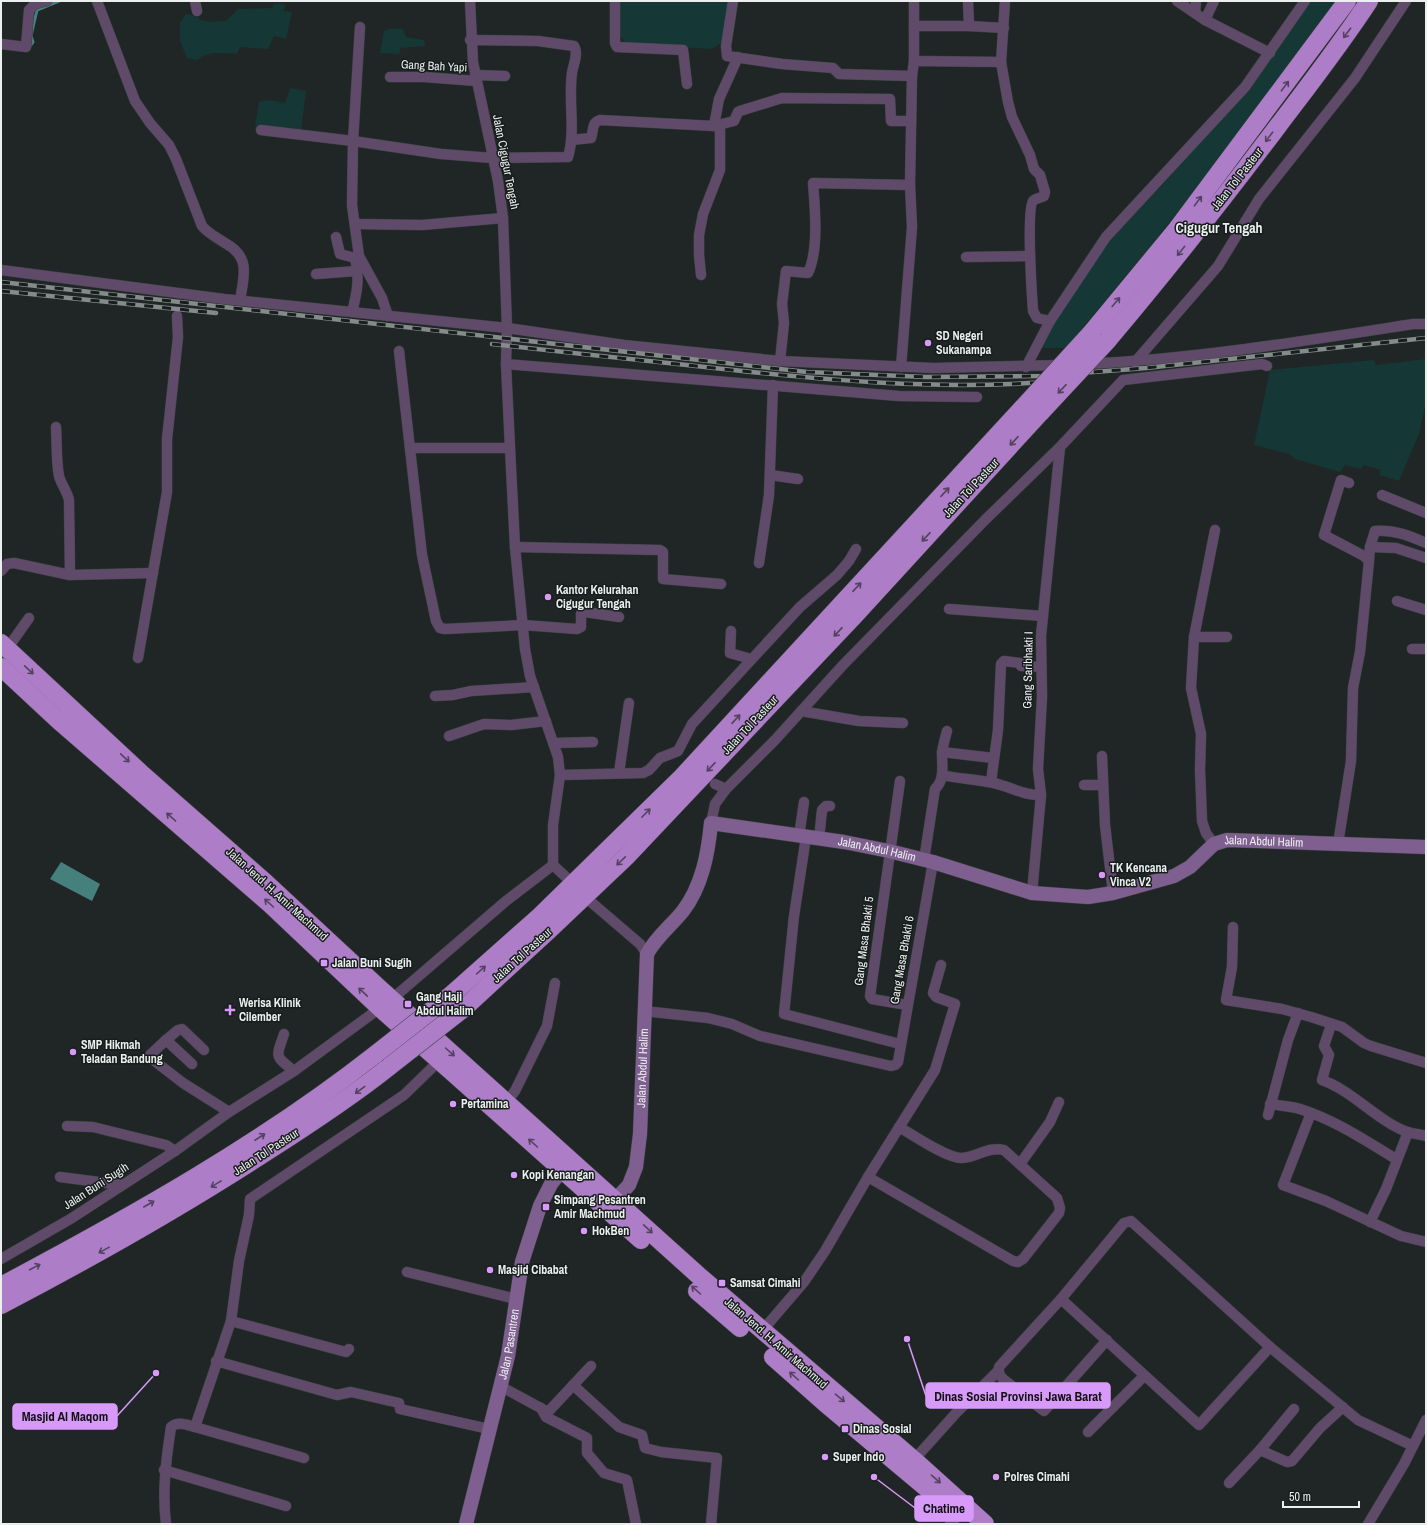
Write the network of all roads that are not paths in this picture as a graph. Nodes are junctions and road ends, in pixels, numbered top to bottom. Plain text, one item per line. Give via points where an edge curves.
1 (47, 1) edge
2 (97, 1) edge
3 (195, 1) edge
4 (470, 1) edge
5 (614, 1) edge
6 (733, 1) edge
7 (914, 1) edge
8 (968, 1) edge
9 (1005, 1) edge
10 (1177, 1) edge
11 (1196, 1) edge
12 (1214, 1) edge
13 (1305, 1) edge
14 (1347, 1) edge
15 (1369, 1) edge
16 (1406, 1) edge
17 (197, 12) dead end
18 (1195, 13) junction
19 (1205, 20) junction
20 (914, 26) junction
21 (969, 26) junction
22 (360, 27) dead end
23 (1004, 28) junction
24 (470, 40) junction
25 (1, 44) edge
26 (1270, 53) junction
27 (738, 57) junction
28 (914, 61) junction
29 (1001, 62) junction
30 (505, 76) dead end
31 (912, 76) junction
32 (390, 77) dead end
33 (476, 78) junction
34 (686, 84) dead end
35 (911, 121) junction
36 (717, 125) junction
37 (260, 130) dead end
38 (571, 140) junction
39 (353, 141) junction
40 (492, 158) junction
41 (910, 185) junction
42 (503, 218) junction
43 (355, 224) junction
44 (336, 237) dead end
45 (1030, 256) junction
46 (966, 257) dead end
47 (1, 270) edge
48 (357, 271) junction
49 (316, 274) dead end
50 (702, 275) dead end
51 (240, 300) junction
52 (352, 312) junction
53 (177, 316) dead end
54 (388, 316) junction
55 (1050, 321) junction
56 (1426, 324) edge
57 (507, 328) junction
58 (399, 351) dead end
59 (780, 360) junction
60 (1135, 362) junction
61 (506, 364) junction
62 (1267, 366) dead end
63 (1026, 367) junction
64 (901, 368) junction
65 (773, 386) junction
66 (977, 397) dead end
67 (1034, 407) junction
68 (56, 427) dead end
69 (1060, 447) junction
70 (410, 448) junction
71 (510, 448) junction
72 (770, 475) junction
73 (798, 479) dead end
74 (1349, 482) dead end
75 (1382, 495) dead end
76 (1426, 513) edge
77 (1216, 530) dead end
78 (1426, 543) edge
79 (515, 547) junction
80 (1370, 547) junction
81 (856, 549) dead end
82 (1426, 558) edge
83 (1369, 560) junction
84 (758, 563) dead end
85 (1, 571) edge
86 (154, 573) junction
87 (70, 575) junction
88 (721, 584) dead end
89 (1397, 601) dead end
90 (949, 609) dead end
91 (1426, 610) edge
92 (1043, 616) junction
93 (619, 617) dead end
94 (29, 618) dead end
95 (523, 625) junction
96 (731, 631) dead end
97 (1194, 637) junction
98 (1227, 637) dead end
99 (4, 646) edge
100 (1412, 649) dead end
101 (1426, 649) edge
102 (138, 658) dead end
103 (751, 659) junction
104 (1041, 667) junction
105 (1, 668) edge
106 (789, 673) junction
107 (534, 687) junction
108 (435, 696) dead end
109 (46, 698) junction
110 (629, 703) dead end
111 (801, 712) junction
112 (546, 721) junction
113 (904, 723) dead end
114 (947, 731) dead end
115 (449, 736) dead end
116 (593, 742) dead end
117 (554, 744) junction
118 (942, 752) junction
119 (1102, 756) dead end
120 (994, 758) junction
121 (619, 773) junction
122 (560, 775) junction
123 (942, 775) junction
124 (900, 781) dead end
125 (991, 782) junction
126 (715, 784) dead end
127 (1084, 785) dead end
128 (1103, 785) junction
129 (726, 789) junction
130 (1041, 795) junction
131 (804, 802) dead end
132 (830, 806) dead end
133 (711, 824) junction
134 (808, 837) junction
135 (1214, 844) junction
136 (1338, 844) junction
137 (1426, 847) edge
138 (889, 851) junction
139 (929, 861) junction
140 (554, 865) junction
141 (567, 878) dead end
142 (1032, 893) junction
143 (1113, 893) junction
144 (591, 902) dead end
145 (1233, 927) dead end
146 (647, 954) junction
147 (940, 965) dead end
148 (555, 983) dead end
149 (386, 1003) junction
150 (907, 1005) junction
151 (644, 1012) junction
152 (1298, 1013) junction
153 (1331, 1025) junction
154 (284, 1034) dead end
155 (166, 1040) junction
156 (900, 1044) junction
157 (204, 1050) dead end
158 (439, 1061) junction
159 (1426, 1062) edge
160 (192, 1064) dead end
161 (294, 1071) junction
162 (510, 1097) junction
163 (1059, 1102) dead end
164 (1270, 1104) junction
165 (229, 1112) junction
166 (1311, 1113) junction
167 (1268, 1114) dead end
168 (67, 1126) dead end
169 (899, 1127) junction
170 (1408, 1132) junction
171 (1426, 1136) edge
172 (175, 1151) junction
173 (1396, 1159) junction
174 (1020, 1164) junction
175 (563, 1169) junction
176 (60, 1177) dead end
177 (868, 1177) junction
178 (122, 1185) junction
179 (615, 1200) junction
180 (1370, 1222) junction
181 (1426, 1242) edge
182 (1, 1259) edge
183 (407, 1272) dead end
184 (1, 1286) edge
185 (516, 1298) junction
186 (1061, 1299) junction
187 (1, 1305) edge
188 (231, 1321) junction
189 (762, 1331) junction
190 (1107, 1340) junction
191 (1270, 1346) junction
192 (349, 1349) dead end
193 (216, 1361) junction
194 (591, 1366) dead end
195 (998, 1371) junction
196 (1144, 1376) junction
197 (573, 1385) junction
198 (500, 1386) junction
199 (1343, 1407) junction
200 (541, 1408) junction
201 (1294, 1409) dead end
202 (1426, 1420) edge
203 (195, 1427) junction
204 (489, 1429) junction
205 (1088, 1432) dead end
206 (1413, 1446) junction
207 (1260, 1450) junction
208 (304, 1458) dead end
209 (909, 1465) junction
210 (164, 1470) junction
211 (1229, 1482) dead end
212 (286, 1506) dead end
213 (959, 1521) edge
214 (166, 1524) edge
215 (466, 1524) edge
216 (636, 1524) edge
217 (711, 1524) edge
218 (985, 1524) edge
219 (1368, 1524) edge

1 - 25 street via 35,4 29,10 26,47
2 - 51 street via 136,101 169,145 202,226 209,234 234,248 240,256 245,269
3 - 17 street
4 - 24 street, Jalan Cigugur Tengah
5 - 34 street via 617,47 684,50
6 - 27 street via 725,54
7 - 20 street
8 - 21 street
9 - 23 street
10 - 18 street
11 - 18 street
12 - 19 street
13 - 26 street
67 -> 14 highway, Jalan Tol Pasteur, bridge via 1177,229
15 -> 67 highway, Jalan Tol Pasteur, bridge via 1266,142 1155,284 1108,340
16 - 60 street via 1355,78 1260,199 1218,266
18 - 19 street
19 - 26 street
20 - 21 street
20 - 28 street
21 - 23 street
22 - 39 street
23 - 29 street
24 - 33 street, Jalan Cigugur Tengah
24 - 38 street via 538,41 574,46 577,51 572,74
26 - 55 street via 1245,87 1106,237
27 - 31 street via 833,68 839,74
27 - 36 street via 720,99
28 - 29 street
28 - 31 street
29 - 45 street via 1012,116 1025,142 1034,169 1040,175 1045,192 1044,196 1031,204
30 - 33 street, Gang Bah Yapi
31 - 35 street
32 - 33 street, Gang Bah Yapi
33 - 40 street, Jalan Cigugur Tengah
35 - 36 street via 891,121 890,99 782,98 740,111 734,121
35 - 41 street
36 - 38 street via 600,120 594,123 590,139
36 - 50 street via 720,170 703,214 699,235
37 - 39 street
38 - 40 street via 568,157
39 - 40 street via 441,154
39 - 43 street via 352,205
40 - 42 street, Jalan Cigugur Tengah
41 - 59 street via 813,183 813,253 808,273 786,271
41 - 64 street via 912,227
42 - 43 street via 422,225
42 - 57 street, Jalan Cigugur Tengah
43 - 54 street via 359,256 382,298
44 - 48 street via 340,254 355,258
45 - 46 street
45 - 55 street via 1033,311 1037,318
47 - 51 street
48 - 49 street
48 - 52 street via 358,289
51 - 52 street
52 - 54 street
53 - 86 street via 178,337 167,439 167,492
54 - 57 street
55 - 63 street
56 - 60 street
57 - 59 street via 624,345
57 - 61 street, Jalan Cigugur Tengah
58 - 70 street
59 - 64 street
60 - 63 street
61 - 65 street
61 - 71 street, Jalan Cigugur Tengah
62 - 69 street via 1262,364 1123,380
63 - 64 street
65 - 66 street via 899,396
65 - 72 street
67 - 106 highway, Jalan Tol Pasteur
68 - 87 street via 58,468 69,500
69 - 92 street, Gang Saribhakti I
69 - 111 street via 843,665
70 - 71 street
70 - 95 street via 422,555 436,621 440,628
71 - 79 street, Jalan Cigugur Tengah
72 - 73 street
72 - 84 street via 768,508
74 - 83 street via 1340,480 1324,535
75 - 76 street
77 - 97 street
78 - 80 street via 1403,534 1382,530 1375,531
79 - 88 street via 660,550 664,556 663,579
79 - 95 street, Jalan Cigugur Tengah
80 - 82 street via 1396,548
80 - 83 street
81 - 103 street via 837,574 800,607
83 - 136 street via 1360,652 1353,688 1351,761
85 - 87 street via 7,564 14,563
86 - 87 street
86 - 102 street
89 - 91 street
90 - 92 street
92 - 104 street, Gang Saribhakti I
93 - 95 street via 585,612 581,614 581,627 578,629
94 - 99 street
95 - 107 street, Jalan Cigugur Tengah via 525,649
96 - 103 street via 730,653
97 - 98 street
97 - 135 street via 1190,688 1201,734 1202,821 1206,833
99 -> 109 highway, Jalan Jend. H. Amir Machmud
100 - 101 street
103 - 121 street via 692,724 681,754 660,758 649,770 643,772
104 - 120 street via 1021,666 1020,663 1008,661 1001,664
104 - 130 street, Gang Saribhakti I via 1038,769
105 - 109 highway, Jalan Jend. H. Amir Machmud
184 -> 106 highway, Jalan Tol Pasteur, bridge via 254,1141 292,1117 376,1054 451,995 540,916
106 -> 187 highway, Jalan Tol Pasteur, bridge via 626,857 463,1009 358,1092 228,1177 131,1235
107 - 108 street
107 - 112 street, Jalan Cigugur Tengah
109 - 149 highway, Jalan Jend. H. Amir Machmud via 143,775 266,883
110 - 121 street
111 - 113 street via 859,721
111 - 129 street
112 - 115 street via 511,725 484,724
112 - 117 street, Jalan Cigugur Tengah
114 - 118 street
116 - 117 street
117 - 122 street, Jalan Cigugur Tengah
118 - 120 street
118 - 123 street
119 - 128 street
120 - 125 street
121 - 122 street
122 - 140 street, Jalan Cigugur Tengah via 553,825
123 - 125 street via 959,780
123 - 139 street, Gang Masa Bhakti 6 via 940,785 935,789
124 - 138 street
125 - 130 street via 1012,787 1023,794
126 - 129 street
127 - 128 street
128 - 143 street
129 - 133 street via 715,804
130 - 142 street, Gang Saribhakti I
131 - 134 street
132 - 134 street via 822,810
133 - 134 street, Jalan Abdul Halim
133 - 146 street via 707,857 694,891 683,910 652,944
134 - 138 street, Jalan Abdul Halim
134 - 156 street via 794,916 784,1014
135 - 136 street, Jalan Abdul Halim via 1227,840 1241,840
135 - 143 street, Jalan Abdul Halim via 1182,872
136 - 137 street, Jalan Abdul Halim
138 - 139 street, Jalan Abdul Halim
138 - 150 street, Gang Masa Bhakti 5 via 870,996 872,999
139 - 142 street, Jalan Abdul Halim
139 - 150 street, Gang Masa Bhakti 6
140 - 141 street
140 - 149 street via 506,901
142 - 143 street, Jalan Abdul Halim via 1088,897
144 - 146 street via 640,944
145 - 152 street via 1232,967 1226,1000
146 - 151 street, Jalan Abdul Halim
147 - 169 street via 933,993 936,997 955,1004 935,1070
148 - 162 street via 547,1026
149 - 158 highway, Jalan Jend. H. Amir Machmud
149 - 161 street, Jalan Buni Sugih
149 -> 162 highway, Jalan Jend. H. Amir Machmud
150 - 156 street, Gang Masa Bhakti 6
151 - 156 street, Gang Masa Bhakti 6 via 708,1018 732,1024 760,1036 891,1066 898,1062
151 - 179 street, Jalan Abdul Halim via 640,1134 636,1167 629,1185
152 - 153 street
152 - 164 street
153 - 159 street via 1342,1027 1371,1046
153 - 170 street via 1324,1046 1328,1054 1322,1080 1334,1084 1370,1110
154 - 161 street via 277,1054 279,1059
155 - 157 street via 182,1029
155 - 160 street
155 - 165 street via 150,1055 152,1059 183,1083
175 -> 158 highway, Jalan Jend. H. Amir Machmud
158 - 188 street via 404,1095 250,1199
161 - 165 street, Jalan Buni Sugih
162 - 179 highway, Jalan Jend. H. Amir Machmud
163 - 174 street via 1050,1122
164 - 166 street
164 - 167 street
165 - 172 street, Jalan Buni Sugih
166 - 173 street
166 - 180 street via 1283,1186 1326,1200
168 - 172 street via 93,1127 166,1145
169 - 174 street via 953,1157 968,1157 997,1148 1004,1150
169 - 177 street
170 - 171 street
170 - 173 street
172 - 178 street, Jalan Buni Sugih
173 - 180 street via 1386,1189
174 - 177 street via 1057,1198 1060,1208 1054,1220 1018,1262
175 - 185 street, Jalan Pasantren via 551,1184 540,1206 522,1262
209 -> 175 highway, Jalan Jend. H. Amir Machmud via 718,1310
176 - 178 street
177 - 189 street via 804,1282
178 - 182 street, Jalan Buni Sugih via 72,1218
179 -> 189 highway, Jalan Jend. H. Amir Machmud
180 - 181 street via 1400,1236
183 - 185 street
185 - 198 street, Jalan Pasantren via 513,1330
186 - 190 street
186 - 191 street via 1124,1223 1131,1221
186 - 195 street
188 - 192 street via 346,1352
188 - 193 street
189 -> 209 highway, Jalan Jend. H. Amir Machmud
190 - 195 street via 1044,1411 1003,1379
190 - 196 street
191 - 196 street via 1199,1425
191 - 199 street
193 - 203 street
193 - 204 street via 337,1395 351,1392 384,1399 399,1403 400,1408
194 - 197 street
195 - 209 street
196 - 205 street
197 - 200 street via 550,1411
197 - 217 street via 619,1427 642,1435 645,1448 717,1458
198 - 200 street
198 - 204 street, Jalan Pasantren
199 - 206 street via 1358,1420
199 - 207 street via 1320,1428 1292,1461 1287,1462
200 - 216 street via 546,1417 587,1438 587,1453 604,1473 627,1480
201 - 207 street
202 - 206 street
203 - 208 street
203 - 210 street via 181,1424 171,1427
204 - 215 street, Jalan Pasantren
206 - 219 street
207 - 211 street
209 - 213 highway, Jalan Jend. H. Amir Machmud
209 -> 218 highway, Jalan Jend. H. Amir Machmud
210 - 212 street
210 - 214 street

